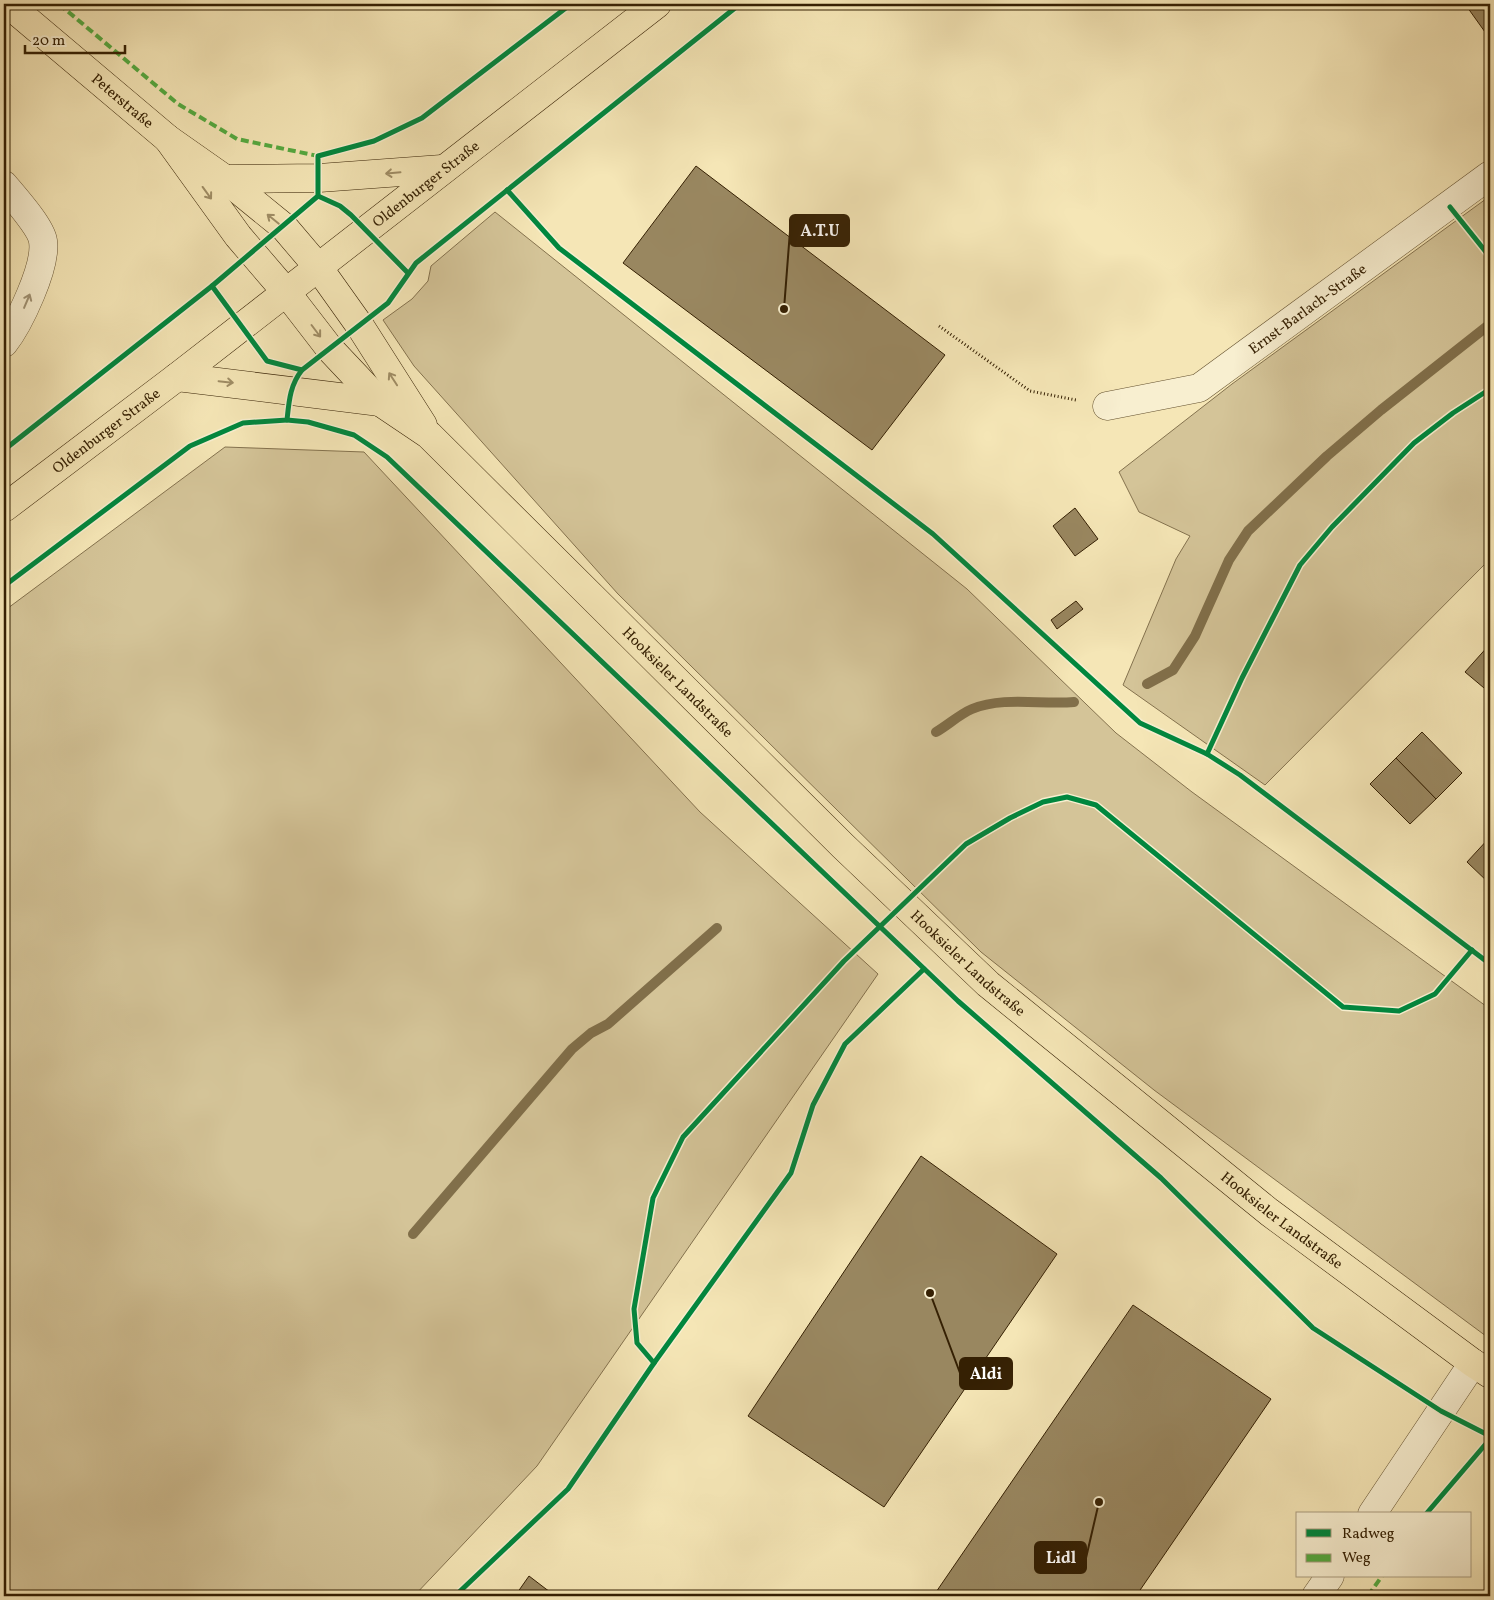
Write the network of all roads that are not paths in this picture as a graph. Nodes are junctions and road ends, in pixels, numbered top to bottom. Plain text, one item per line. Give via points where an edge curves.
1 (8, 4) edge
2 (657, 4) edge
3 (168, 140) junction
4 (442, 169) junction
5 (1490, 175) edge
6 (225, 179) junction
7 (4, 185) edge
8 (318, 267) junction
9 (286, 292) junction
10 (4, 343) edge
11 (177, 377) junction
12 (380, 402) junction
13 (1107, 406) road end
14 (429, 435) junction
15 (4, 508) edge
16 (1482, 1368) edge
17 (1374, 1512) edge
18 (1329, 1578) edge
19 (1316, 1596) edge

1 - 3 main road, Peterstraße
2 - 4 main road, Oldenburger Straße
3 - 6 main road, Peterstraße
3 -> 9 main road, Peterstraße via 238,236
4 -> 6 main road via 319,178
4 - 8 main road, Oldenburger Straße
5 - 13 street, Ernst-Barlach-Straße via 1199,388
8 -> 6 main road, Peterstraße via 284,227
10 -> 7 street via 15,329 44,259 43,239
8 - 9 main road, Oldenburger Straße
14 -> 8 main road, Hooksieler Landstraße via 360,326
9 - 11 main road, Oldenburger Straße
9 -> 12 main road, Hooksieler Landstraße via 330,349
11 -> 12 main road
11 - 15 main road, Oldenburger Straße
12 - 14 main road, Hooksieler Landstraße
14 - 16 main road, Hooksieler Landstraße via 823,826 988,984 1268,1212
16 - 17 street
18 - 19 street

